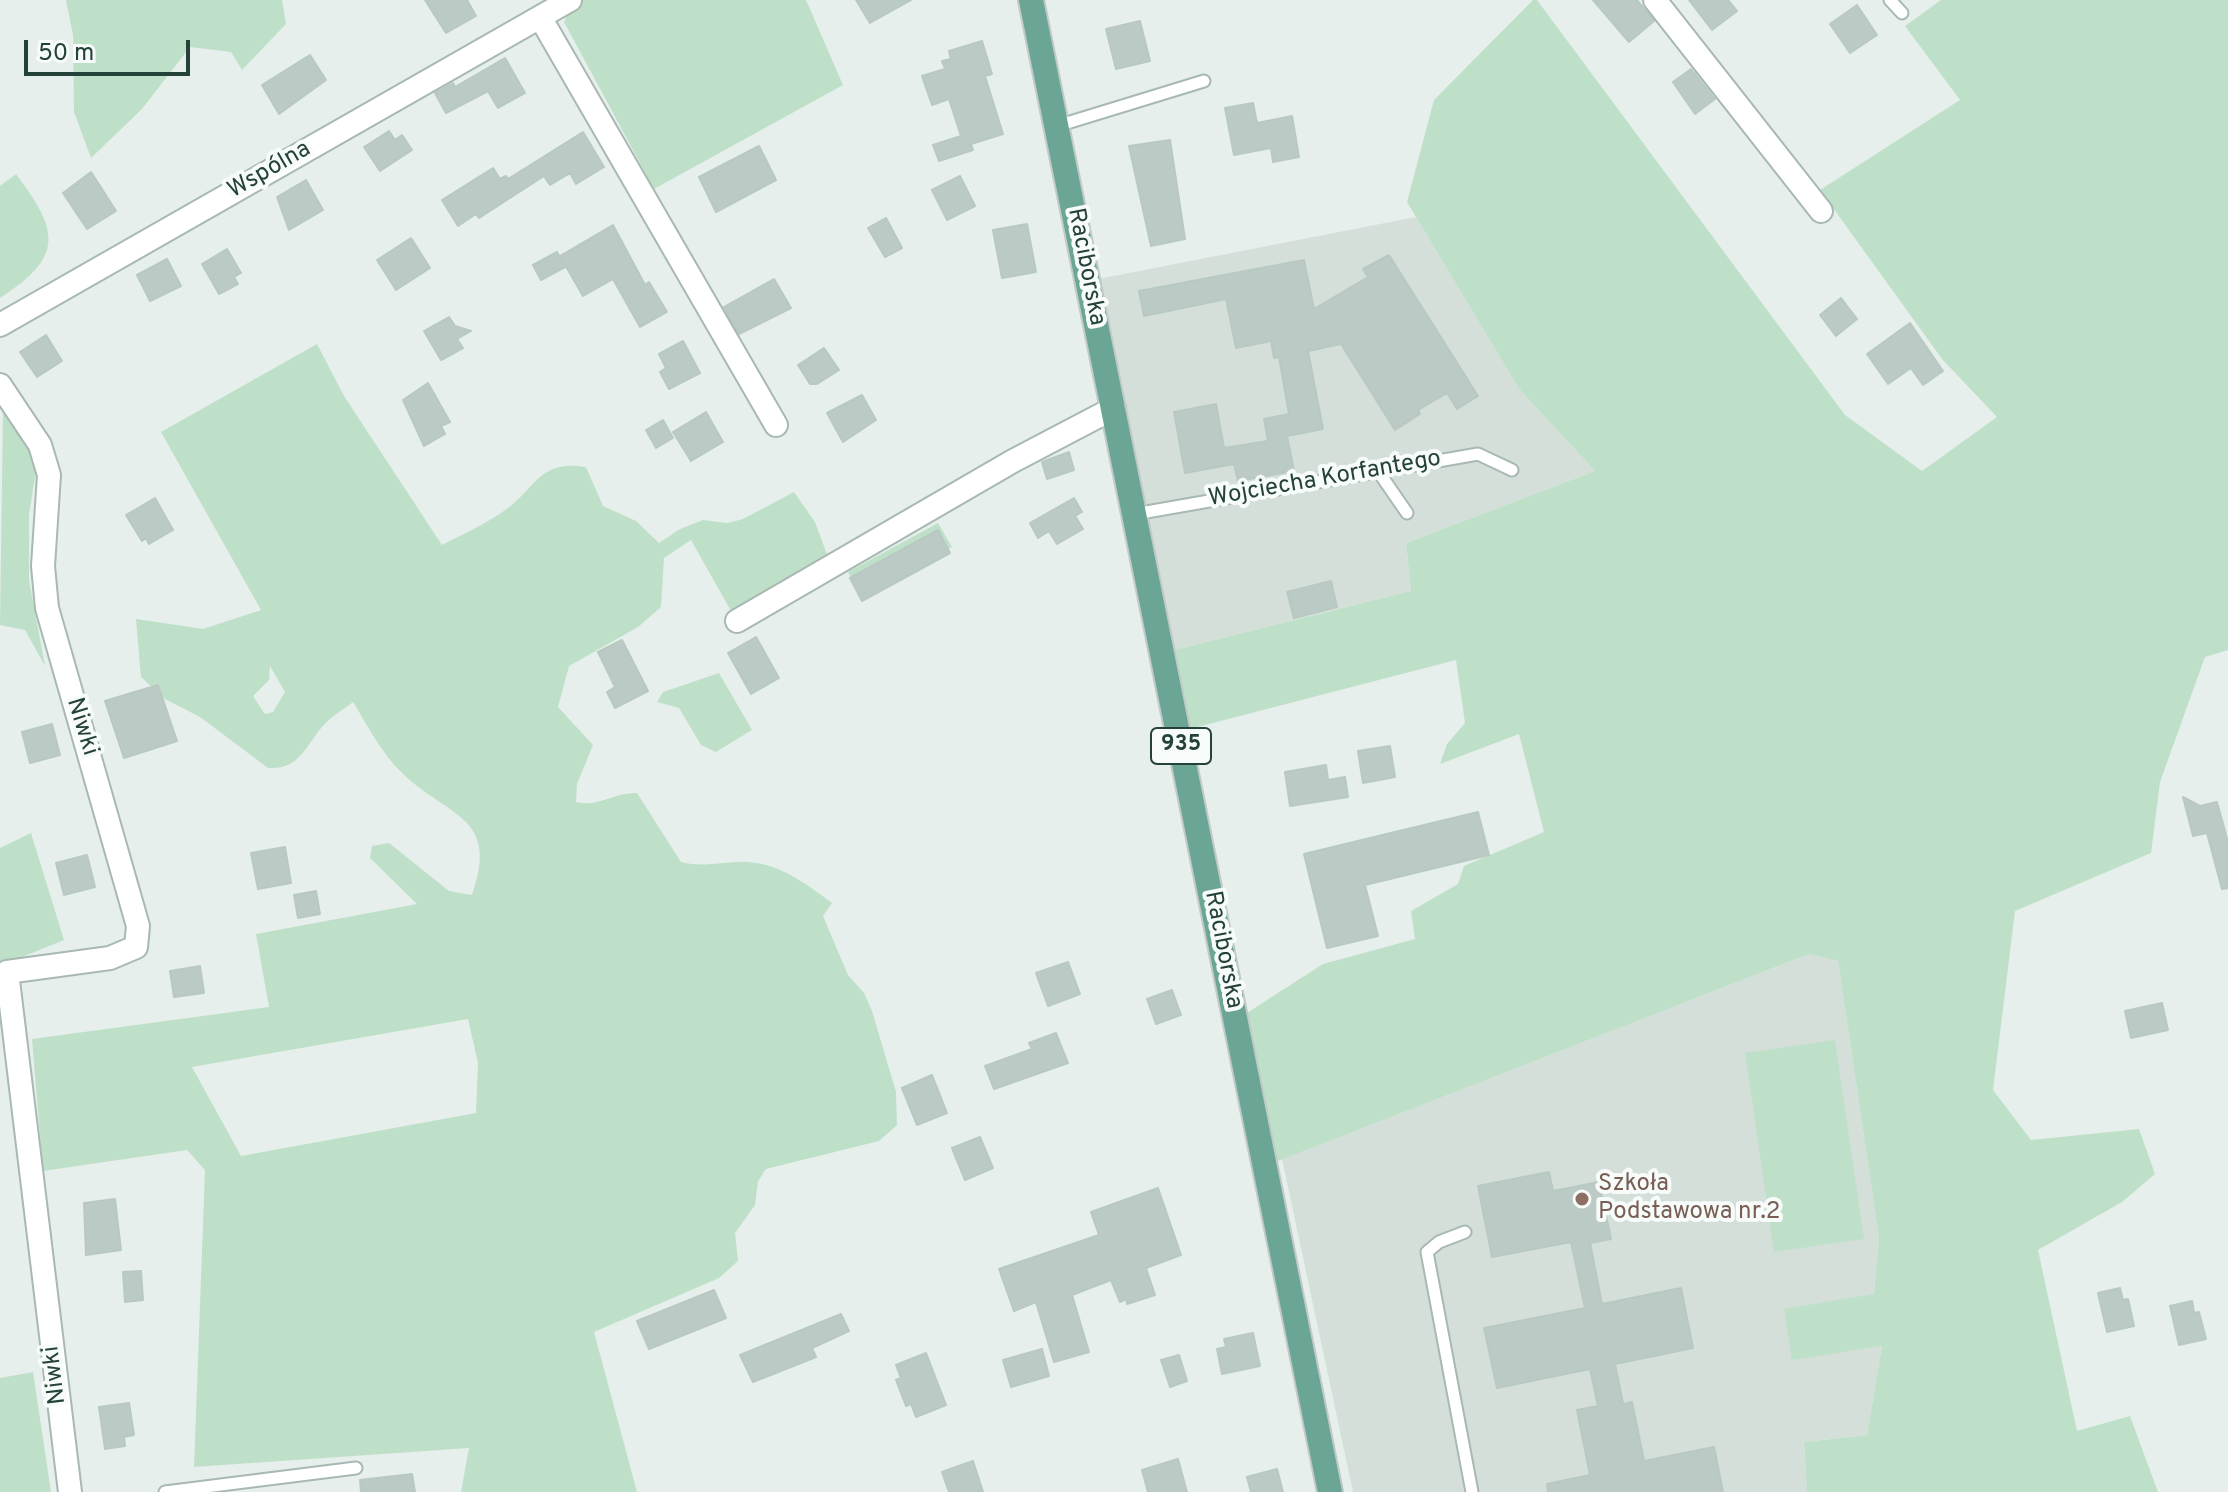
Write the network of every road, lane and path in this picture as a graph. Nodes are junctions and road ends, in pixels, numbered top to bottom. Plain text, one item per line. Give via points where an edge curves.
1 (570, 0) edge
2 (1031, 0) edge
3 (1655, 0) edge
4 (1890, 0) edge
5 (1902, 13) dead end
6 (540, 17) junction
7 (1204, 81) dead end
8 (1057, 126) junction
9 (1821, 211) dead end
10 (0, 325) edge
11 (0, 385) edge
12 (1114, 408) junction
13 (776, 425) dead end
14 (1512, 470) dead end
15 (1378, 471) junction
16 (1407, 513) dead end
17 (1135, 514) junction
18 (737, 621) dead end
19 (4, 972) edge
20 (1465, 1232) dead end
21 (356, 1468) dead end
22 (70, 1492) edge
23 (165, 1492) edge
24 (1330, 1492) edge
25 (1472, 1492) edge

1 - 6 street, Wspólna
2 - 8 main road, Raciborska / 935
3 - 9 street
4 - 5 lane
6 - 10 street, Wspólna
6 - 13 street
7 - 8 lane
8 - 12 main road, Raciborska / 935
11 - 19 street, Niwki via 40,445 49,475 43,566 47,608 138,926 136,947 110,958
12 - 17 main road, Raciborska / 935
12 - 18 street
14 - 15 lane, Wojciecha Korfantego via 1478,454
15 - 16 lane
15 - 17 lane, Wojciecha Korfantego
17 - 24 main road, Raciborska / 935
19 - 22 street, Niwki
20 - 25 lane via 1427,1252
21 - 23 lane

